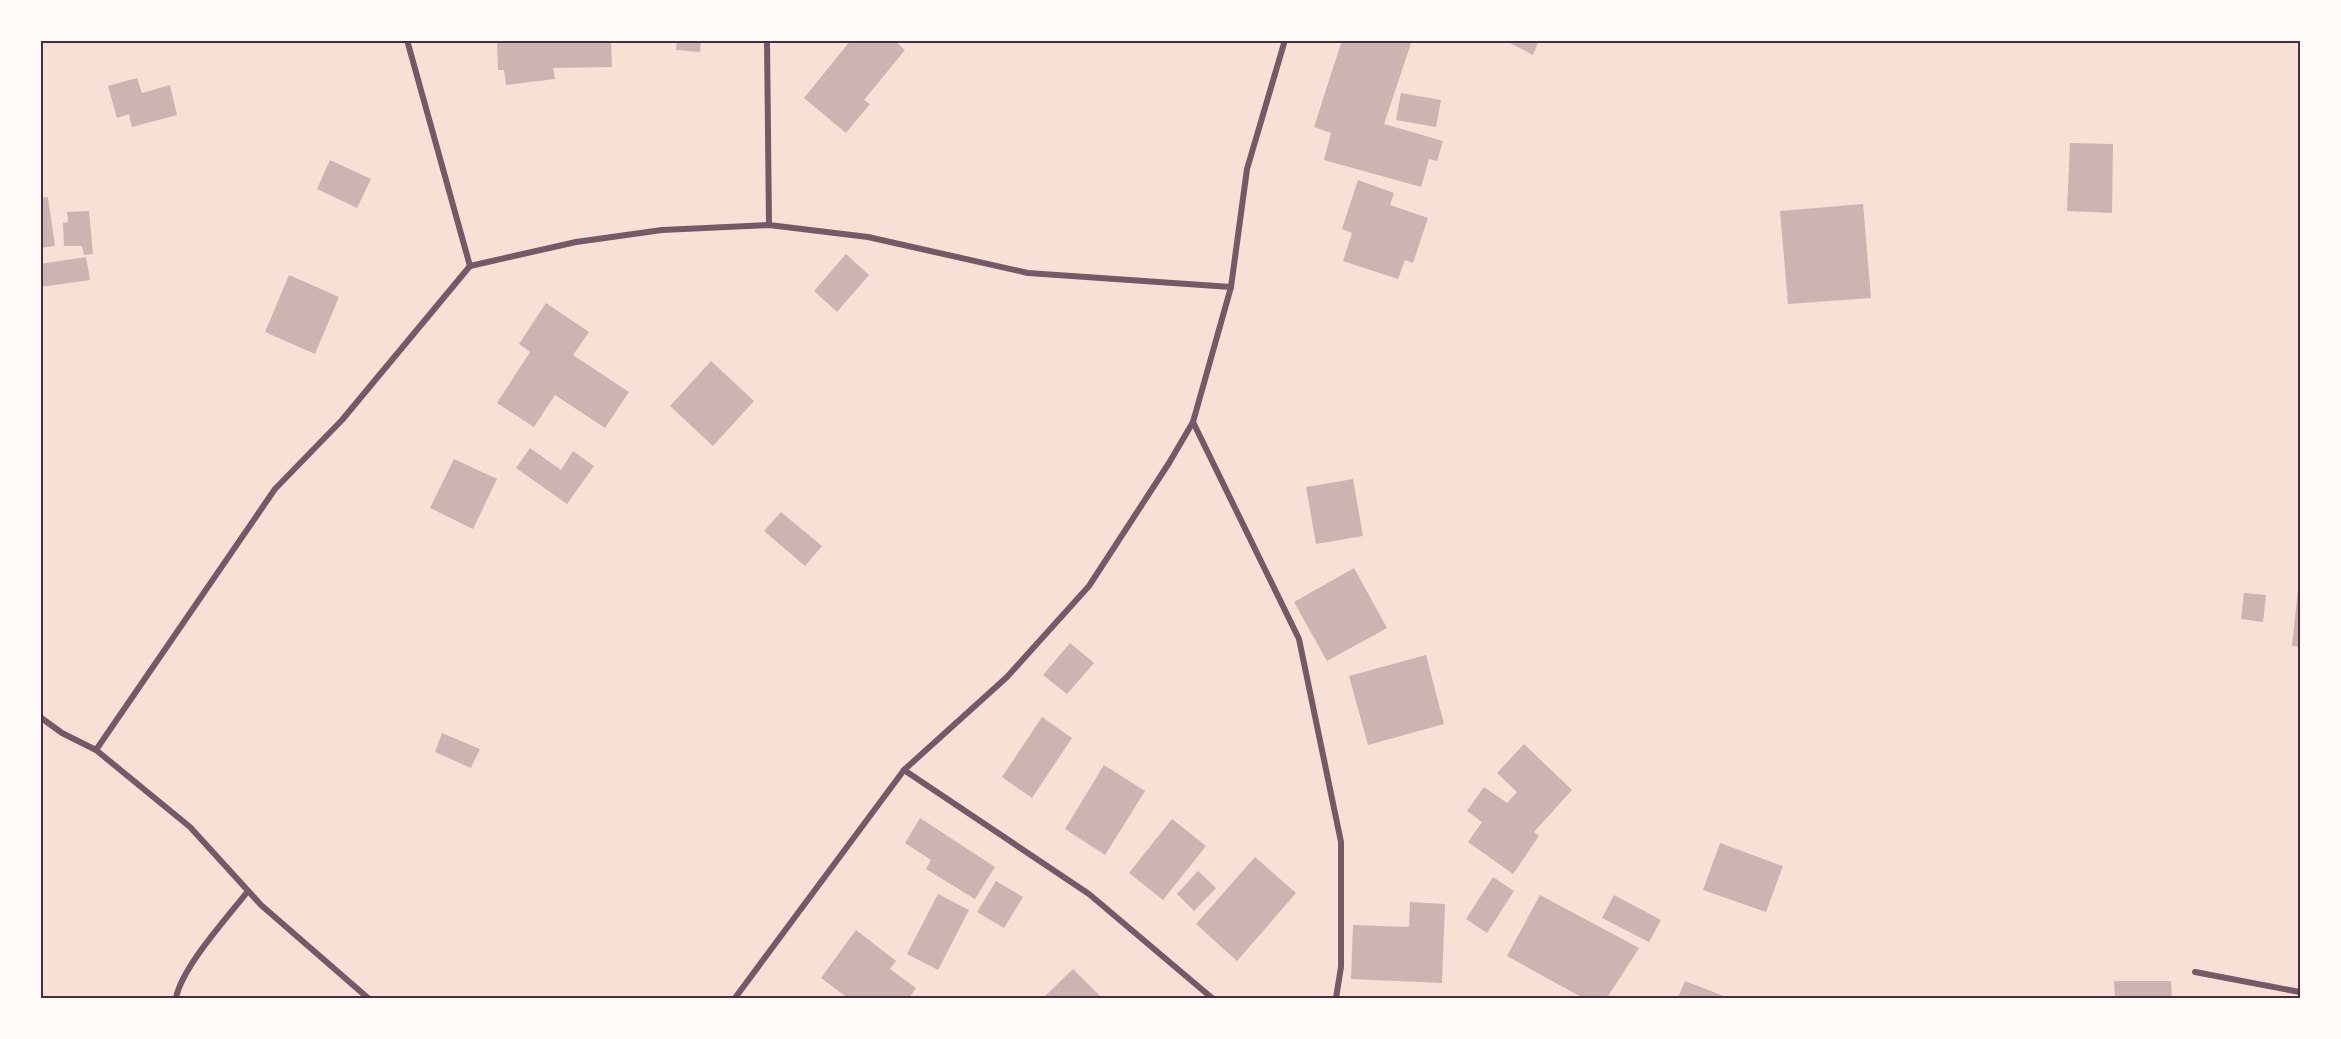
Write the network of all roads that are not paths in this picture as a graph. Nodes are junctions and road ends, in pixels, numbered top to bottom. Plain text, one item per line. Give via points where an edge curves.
1 (407, 40) edge
2 (767, 40) edge
3 (1285, 40) edge
4 (769, 225) junction
5 (470, 266) junction
6 (1231, 287) junction
7 (1192, 422) junction
8 (40, 717) edge
9 (96, 750) junction
10 (904, 770) junction
11 (248, 891) junction
12 (2194, 972) dead end
13 (2301, 992) edge
14 (176, 999) edge
15 (368, 999) edge
16 (735, 999) edge
17 (1212, 999) edge
18 (1336, 999) edge

1 - 5 street
2 - 4 street
3 - 6 street via 1247,169
4 - 5 street via 662,230 576,242
4 - 6 street via 868,237 1028,273
5 - 9 street via 342,420 275,489
6 - 7 street
7 - 10 street via 1089,586 1007,677
7 - 18 street via 1299,639 1341,842 1341,967
8 - 9 street
9 - 11 street via 190,826
10 - 16 street
10 - 17 street via 1089,894
11 - 14 street via 192,964
11 - 15 street
12 - 13 street

